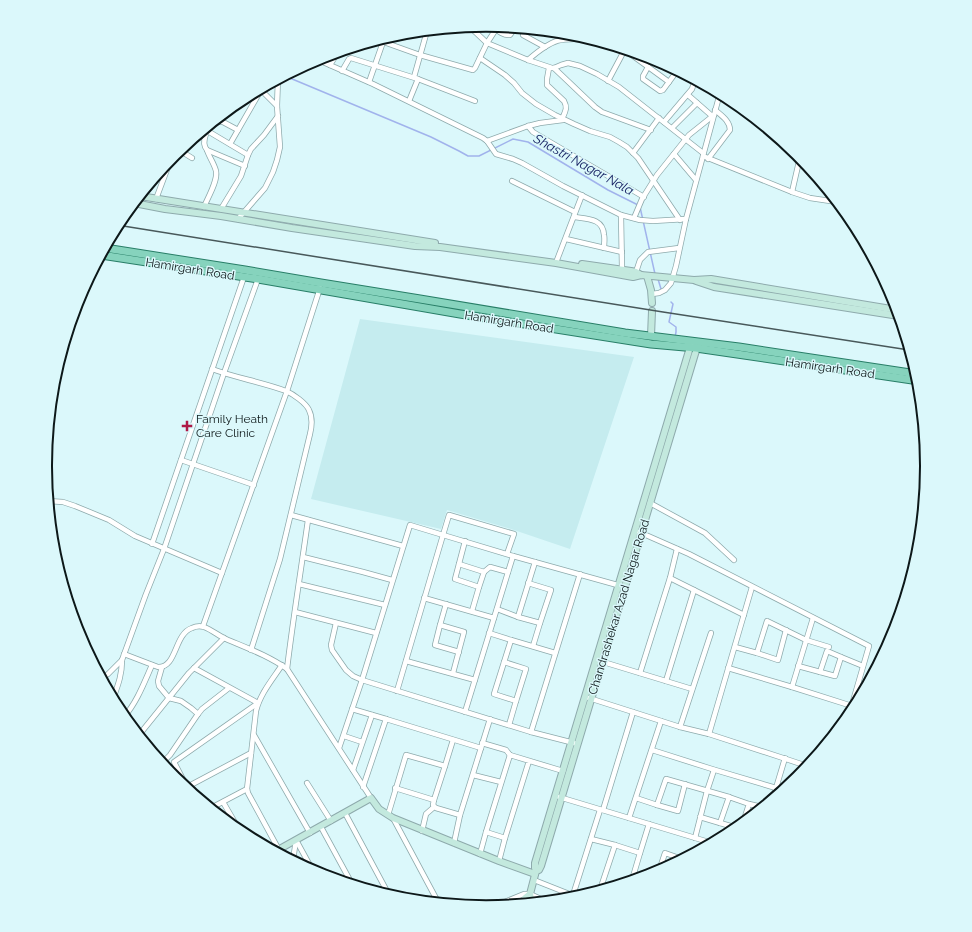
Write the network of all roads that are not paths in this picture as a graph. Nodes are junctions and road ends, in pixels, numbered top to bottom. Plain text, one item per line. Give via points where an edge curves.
1 (476, 32) edge
2 (494, 32) edge
3 (502, 33) edge
4 (512, 33) edge
5 (523, 36) dead end
6 (425, 37) edge
7 (562, 39) edge
8 (488, 43) junction
9 (387, 44) edge
10 (379, 46) edge
11 (545, 47) junction
12 (420, 55) junction
13 (626, 55) edge
14 (480, 58) junction
15 (333, 60) edge
16 (528, 60) junction
17 (638, 60) edge
18 (325, 63) edge
19 (330, 65) junction
20 (375, 65) junction
21 (648, 67) junction
22 (552, 68) junction
23 (342, 71) junction
24 (674, 75) edge
25 (416, 78) junction
26 (608, 81) junction
27 (370, 82) junction
28 (669, 82) junction
29 (278, 85) edge
30 (693, 85) edge
31 (264, 93) edge
32 (688, 95) junction
33 (255, 99) edge
34 (718, 99) edge
35 (409, 101) junction
36 (475, 101) dead end
37 (697, 103) junction
38 (277, 106) junction
39 (714, 113) junction
40 (278, 116) junction
41 (659, 118) junction
42 (563, 119) junction
43 (222, 122) edge
44 (664, 122) junction
45 (528, 126) junction
46 (672, 128) junction
47 (238, 130) junction
48 (650, 130) junction
49 (210, 132) edge
50 (205, 136) edge
51 (686, 139) junction
52 (489, 143) junction
53 (230, 144) junction
54 (207, 150) junction
55 (633, 153) junction
56 (185, 154) edge
57 (674, 154) junction
58 (248, 155) junction
59 (703, 155) junction
60 (192, 158) dead end
61 (708, 159) junction
62 (798, 165) edge
63 (245, 166) junction
64 (165, 174) edge
65 (696, 180) junction
66 (512, 181) dead end
67 (653, 181) junction
68 (792, 192) junction
69 (582, 195) junction
70 (146, 197) edge
71 (643, 198) junction
72 (156, 199) junction
73 (829, 201) edge
74 (140, 204) edge
75 (204, 206) junction
76 (221, 209) junction
77 (243, 213) junction
78 (575, 215) junction
79 (621, 215) junction
80 (238, 218) junction
81 (634, 218) junction
82 (686, 219) junction
83 (680, 220) junction
84 (566, 239) junction
85 (604, 248) junction
86 (679, 248) junction
87 (110, 249) edge
88 (622, 252) junction
89 (106, 256) edge
90 (557, 260) junction
91 (622, 269) junction
92 (644, 275) junction
93 (244, 277) junction
94 (669, 278) junction
95 (258, 279) junction
96 (694, 280) junction
97 (320, 286) junction
98 (652, 294) junction
99 (652, 303) dead end
100 (890, 309) edge
101 (652, 311) dead end
102 (893, 315) edge
103 (651, 336) junction
104 (694, 345) junction
105 (212, 369) junction
106 (910, 373) edge
107 (224, 374) junction
108 (912, 381) edge
109 (287, 391) junction
110 (180, 460) junction
111 (193, 464) junction
112 (254, 485) junction
113 (54, 501) edge
114 (650, 503) junction
115 (291, 516) junction
116 (308, 520) junction
117 (639, 531) junction
118 (443, 534) junction
119 (465, 541) junction
120 (152, 544) junction
121 (403, 546) junction
122 (164, 549) junction
123 (677, 549) junction
124 (507, 554) junction
125 (513, 556) junction
126 (303, 557) junction
127 (734, 560) dead end
128 (535, 562) junction
129 (459, 564) junction
130 (484, 572) junction
131 (508, 572) junction
132 (222, 573) junction
133 (580, 574) junction
134 (670, 578) junction
135 (392, 580) junction
136 (528, 583) junction
137 (299, 584) junction
138 (479, 587) junction
139 (622, 587) junction
140 (752, 587) junction
141 (694, 590) junction
142 (424, 598) junction
143 (446, 604) junction
144 (385, 605) junction
145 (496, 609) junction
146 (294, 612) junction
147 (472, 612) junction
148 (744, 615) junction
149 (518, 617) junction
150 (494, 618) junction
151 (813, 618) junction
152 (336, 623) junction
153 (540, 623) junction
154 (440, 625) junction
155 (203, 626) junction
156 (786, 630) junction
157 (376, 633) junction
158 (489, 633) junction
159 (711, 633) dead end
160 (224, 638) junction
161 (511, 640) junction
162 (806, 640) junction
163 (532, 646) junction
164 (734, 647) junction
165 (829, 647) dead end
166 (251, 650) junction
167 (459, 652) junction
168 (756, 653) junction
169 (124, 654) junction
170 (555, 654) junction
171 (841, 657) junction
172 (122, 660) junction
173 (406, 661) junction
174 (600, 661) junction
175 (504, 662) junction
176 (152, 665) junction
177 (282, 666) junction
178 (798, 666) junction
179 (863, 666) junction
180 (162, 667) junction
181 (194, 668) junction
182 (728, 668) junction
183 (287, 669) junction
184 (820, 672) junction
185 (453, 673) junction
186 (640, 673) junction
187 (106, 675) edge
188 (362, 680) junction
189 (475, 680) junction
190 (666, 681) junction
191 (792, 687) junction
192 (229, 688) junction
193 (692, 689) junction
194 (858, 689) edge
195 (397, 691) junction
196 (116, 692) edge
197 (169, 698) junction
198 (588, 698) junction
199 (516, 701) junction
200 (258, 703) junction
201 (848, 705) edge
202 (352, 709) junction
203 (128, 712) edge
204 (465, 712) junction
205 (633, 712) junction
206 (198, 714) junction
207 (372, 715) junction
208 (386, 719) junction
209 (490, 719) junction
210 (661, 721) junction
211 (509, 725) junction
212 (680, 727) junction
213 (143, 731) edge
214 (531, 732) junction
215 (709, 734) junction
216 (253, 735) junction
217 (344, 736) junction
218 (453, 740) junction
219 (362, 742) junction
220 (575, 743) junction
221 (482, 746) junction
222 (339, 748) junction
223 (652, 750) junction
224 (251, 753) junction
225 (170, 755) junction
226 (510, 756) junction
227 (785, 758) junction
228 (166, 759) edge
229 (529, 761) junction
230 (174, 762) junction
231 (801, 764) edge
232 (444, 766) junction
233 (353, 770) junction
234 (714, 770) junction
235 (563, 771) junction
236 (181, 775) edge
237 (473, 775) junction
238 (502, 782) junction
239 (307, 783) dead end
240 (685, 784) junction
241 (193, 785) edge
242 (363, 787) junction
243 (395, 788) junction
244 (776, 788) joint
245 (248, 789) junction
246 (707, 791) junction
247 (558, 797) junction
248 (729, 797) junction
249 (371, 798) junction
250 (636, 798) junction
251 (434, 800) junction
252 (223, 802) junction
253 (657, 804) junction
254 (749, 804) junction
255 (217, 806) edge
256 (756, 806) edge
257 (434, 807) junction
258 (601, 810) junction
259 (345, 813) junction
260 (746, 813) edge
261 (460, 815) junction
262 (232, 817) edge
263 (390, 817) junction
264 (700, 817) junction
265 (629, 818) junction
266 (331, 821) junction
267 (720, 823) junction
268 (649, 824) junction
269 (729, 826) edge
270 (321, 827) junction
271 (422, 831) junction
272 (486, 832) junction
273 (310, 833) junction
274 (505, 838) junction
275 (694, 838) junction
276 (590, 839) junction
277 (296, 840) junction
278 (705, 841) edge
279 (454, 844) junction
280 (615, 844) junction
281 (275, 845) edge
282 (282, 849) edge
283 (640, 853) junction
284 (480, 854) junction
285 (294, 855) edge
286 (675, 856) edge
287 (308, 861) edge
288 (499, 861) junction
289 (662, 862) edge
290 (634, 874) edge
291 (535, 875) junction
292 (349, 878) edge
293 (602, 884) edge
294 (385, 888) edge
295 (576, 891) edge
296 (568, 892) edge
297 (530, 894) junction
298 (435, 897) edge
299 (531, 897) edge
300 (536, 897) edge
301 (525, 898) edge
302 (511, 899) edge

1 - 8 street
2 - 8 street
3 - 4 street via 508,35
5 - 11 street
6 - 12 street
7 - 11 street
8 - 14 street
8 - 16 street
9 - 12 street
10 - 20 street
11 - 16 street
12 - 14 street via 473,70
12 - 25 street
13 - 26 street
14 - 42 street via 505,75 530,100
15 - 19 street
16 - 22 street
17 - 21 street
18 - 19 street
19 - 23 street
20 - 23 street via 350,58
20 - 25 street
20 - 27 street
21 - 28 street
21 - 28 street via 643,79 658,90 663,90
22 - 26 street via 564,64 580,66
22 - 42 street via 547,79 548,85 566,104
22 - 48 street via 602,112
23 - 27 street
24 - 28 street
25 - 35 street
25 - 36 street
26 - 41 street
27 - 35 street
29 - 38 street
30 - 32 street
31 - 38 street
32 - 37 street
32 - 44 street
33 - 47 street
34 - 39 street
35 - 52 street
37 - 39 street
37 - 46 street
38 - 40 street
39 - 51 street
39 - 59 street
39 - 61 street via 728,121 731,128
40 - 58 street
40 - 77 street via 280,147 275,166 265,188
41 - 44 street
41 - 48 street
42 - 45 street
42 - 55 street via 610,137
43 - 47 street
44 - 46 street
45 - 52 street
45 - 71 street via 538,135
46 - 51 street
47 - 53 street
48 - 55 street
49 - 53 street
50 - 54 street via 204,143
51 - 57 street
51 - 59 street
52 - 69 street via 496,154 522,163
53 - 58 street
54 - 63 street
54 - 75 street via 216,176
55 - 67 street
56 - 60 street
57 - 65 street
57 - 67 street
58 - 63 street
59 - 61 street
59 - 65 street
61 - 68 street
62 - 68 street
63 - 76 street
64 - 72 street
65 - 82 street
66 - 78 street
67 - 71 street
67 - 83 street
68 - 73 street
69 - 78 street
69 - 79 street
70 - 72 street
71 - 81 street
72 - 75 street
74 - 80 street
75 - 76 street
76 - 77 street
77 - 80 street
77 - 90 street via 456,247
78 - 84 street
78 - 85 street via 598,221 603,229
79 - 81 street
79 - 88 street
80 - 92 street via 415,246 556,263 633,277
81 - 83 street via 653,221
82 - 83 street
82 - 86 street
84 - 85 street
84 - 90 street
85 - 88 street
86 - 92 street via 648,252 640,260
86 - 94 street
87 - 97 main road, Hamirgarh Road via 245,270
88 - 91 street
89 - 93 main road, Hamirgarh Road
90 - 91 street
91 - 92 street
92 - 94 street
92 - 98 street
93 - 95 main road, Hamirgarh Road
93 - 105 street
94 - 96 street
94 - 98 street via 671,283 665,290
95 - 97 main road, Hamirgarh Road
95 - 107 street
96 - 100 street via 717,280
96 - 102 street via 708,286
97 - 103 main road, Hamirgarh Road
97 - 104 main road, Hamirgarh Road via 460,314 656,345
97 - 109 street
98 - 99 street
101 - 103 street
103 - 104 main road, Hamirgarh Road
104 - 106 main road, Hamirgarh Road via 739,347
104 - 108 main road, Hamirgarh Road
104 - 114 street, Chandrashekar Azad Nagar Road
104 - 117 street, Chandrashekar Azad Nagar Road
105 - 107 street
105 - 110 street
107 - 109 street
107 - 111 street
109 - 112 street
109 - 115 street via 309,408 312,423
110 - 111 street
110 - 120 street
111 - 112 street
111 - 122 street
112 - 132 street
113 - 120 street via 75,506 109,520
114 - 117 street, Chandrashekar Azad Nagar Road
114 - 127 street via 705,533
115 - 116 street
115 - 166 street
116 - 121 street
116 - 126 street
117 - 123 street
117 - 139 street, Chandrashekar Azad Nagar Road
118 - 119 street
118 - 121 street via 410,525
118 - 124 street via 449,515 514,534
118 - 142 street
119 - 124 street
119 - 129 street
120 - 122 street
121 - 135 street
122 - 132 street
122 - 169 street
123 - 134 street
123 - 140 street
124 - 125 street
125 - 128 street
125 - 131 street
126 - 135 street
126 - 137 street
128 - 133 street
128 - 136 street
129 - 130 street
129 - 138 street via 455,579
130 - 131 street via 490,567
130 - 138 street
131 - 145 street
132 - 155 street
133 - 139 street
133 - 170 street
134 - 141 street
134 - 186 street
135 - 144 street
136 - 149 street
136 - 153 street via 551,590
137 - 144 street
137 - 146 street
138 - 147 street
139 - 174 street, Chandrashekar Azad Nagar Road
140 - 148 street
140 - 151 street
141 - 148 street
141 - 190 street
142 - 143 street
142 - 173 street
143 - 147 street
143 - 154 street
144 - 157 street
145 - 149 street
145 - 150 street
146 - 152 street
146 - 183 street
147 - 150 street
148 - 164 street
149 - 153 street
150 - 158 street
151 - 162 street
151 - 179 street via 869,646
152 - 157 street
152 - 188 street via 332,650 346,670
153 - 163 street
154 - 167 street via 435,644
154 - 167 street via 464,632
155 - 160 street
155 - 180 street via 190,628 179,640 169,663
156 - 162 street
156 - 168 street via 778,660
156 - 168 street via 767,621
157 - 188 street
158 - 161 street
158 - 189 street
159 - 193 street
160 - 166 street
160 - 181 street
161 - 163 street
161 - 175 street
162 - 165 street
162 - 178 street
163 - 170 street
164 - 168 street
164 - 182 street
166 - 177 street
167 - 185 street
169 - 172 street
169 - 176 street
170 - 214 street
171 - 179 street
171 - 184 street via 835,676
171 - 184 street via 827,651
172 - 187 street
172 - 196 street
173 - 185 street
173 - 195 street
174 - 186 street
174 - 198 street, Chandrashekar Azad Nagar Road
175 - 199 street via 494,694
175 - 199 street via 526,669
176 - 180 street
176 - 203 street
177 - 183 street
177 - 200 street
178 - 184 street
178 - 191 street
179 - 194 street
180 - 197 street via 158,683
181 - 192 street
181 - 197 street
182 - 191 street
182 - 215 street
183 - 222 street
185 - 189 street
186 - 190 street
188 - 195 street
188 - 202 street
189 - 204 street
190 - 193 street
191 - 201 street
192 - 200 street
192 - 206 street
193 - 212 street
195 - 204 street
197 - 206 street via 181,701
197 - 213 street
198 - 205 street
198 - 220 street, Chandrashekar Azad Nagar Road
199 - 211 street
200 - 216 street
200 - 230 street
202 - 207 street
202 - 217 street
204 - 209 street
205 - 210 street
205 - 258 street
206 - 225 street
207 - 208 street
207 - 219 street
208 - 218 street
208 - 242 street
209 - 211 street
209 - 221 street
210 - 212 street
210 - 223 street
211 - 214 street
212 - 215 street
214 - 220 street
215 - 227 street
216 - 224 street
216 - 273 street
217 - 219 street
217 - 222 street
218 - 221 street
218 - 232 street
219 - 233 street
220 - 235 street, Chandrashekar Azad Nagar Road
220 - 247 street, Chandrashekar Azad Nagar Road
221 - 226 street via 506,750
221 - 237 street
222 - 233 street
223 - 234 street
223 - 250 street
224 - 241 street
224 - 245 street
225 - 228 street
225 - 230 street
226 - 229 street
226 - 238 street
227 - 231 street
227 - 244 street
229 - 235 street
229 - 274 street
230 - 236 street
232 - 243 street via 406,755
232 - 251 street
233 - 242 street
234 - 244 street
234 - 246 street
235 - 247 street, Chandrashekar Azad Nagar Road
237 - 238 street
237 - 261 street
238 - 272 street
239 - 266 street
240 - 246 street
240 - 253 street via 666,778
240 - 253 street via 678,811
242 - 249 street
243 - 251 street
243 - 263 street
245 - 252 street
245 - 281 street
246 - 248 street
246 - 264 street
247 - 258 street
247 - 291 street, Chandrashekar Azad Nagar Road via 535,863
248 - 254 street
248 - 267 street
249 - 259 street
249 - 263 street via 379,809
250 - 253 street
250 - 265 street
251 - 257 street
252 - 255 street
252 - 262 street
254 - 256 street
254 - 260 street
257 - 261 street
257 - 271 street via 426,814
258 - 265 street
258 - 276 street
259 - 266 street
259 - 294 street
261 - 279 street
263 - 271 street
263 - 298 street
264 - 267 street
264 - 275 street
265 - 268 street
266 - 270 street
267 - 269 street
268 - 275 street
268 - 283 street
270 - 273 street
270 - 292 street
271 - 279 street
272 - 274 street
272 - 284 street
273 - 277 street
274 - 288 street
275 - 278 street
276 - 280 street
276 - 295 street
277 - 282 street
277 - 285 street
277 - 287 street
279 - 284 street
280 - 283 street
280 - 293 street
283 - 290 street
284 - 288 street
286 - 289 street via 665,853
288 - 291 street
291 - 296 street
291 - 297 street, Chandrashekar Azad Nagar Road
297 - 299 street
297 - 300 street
297 - 301 street
297 - 302 street

